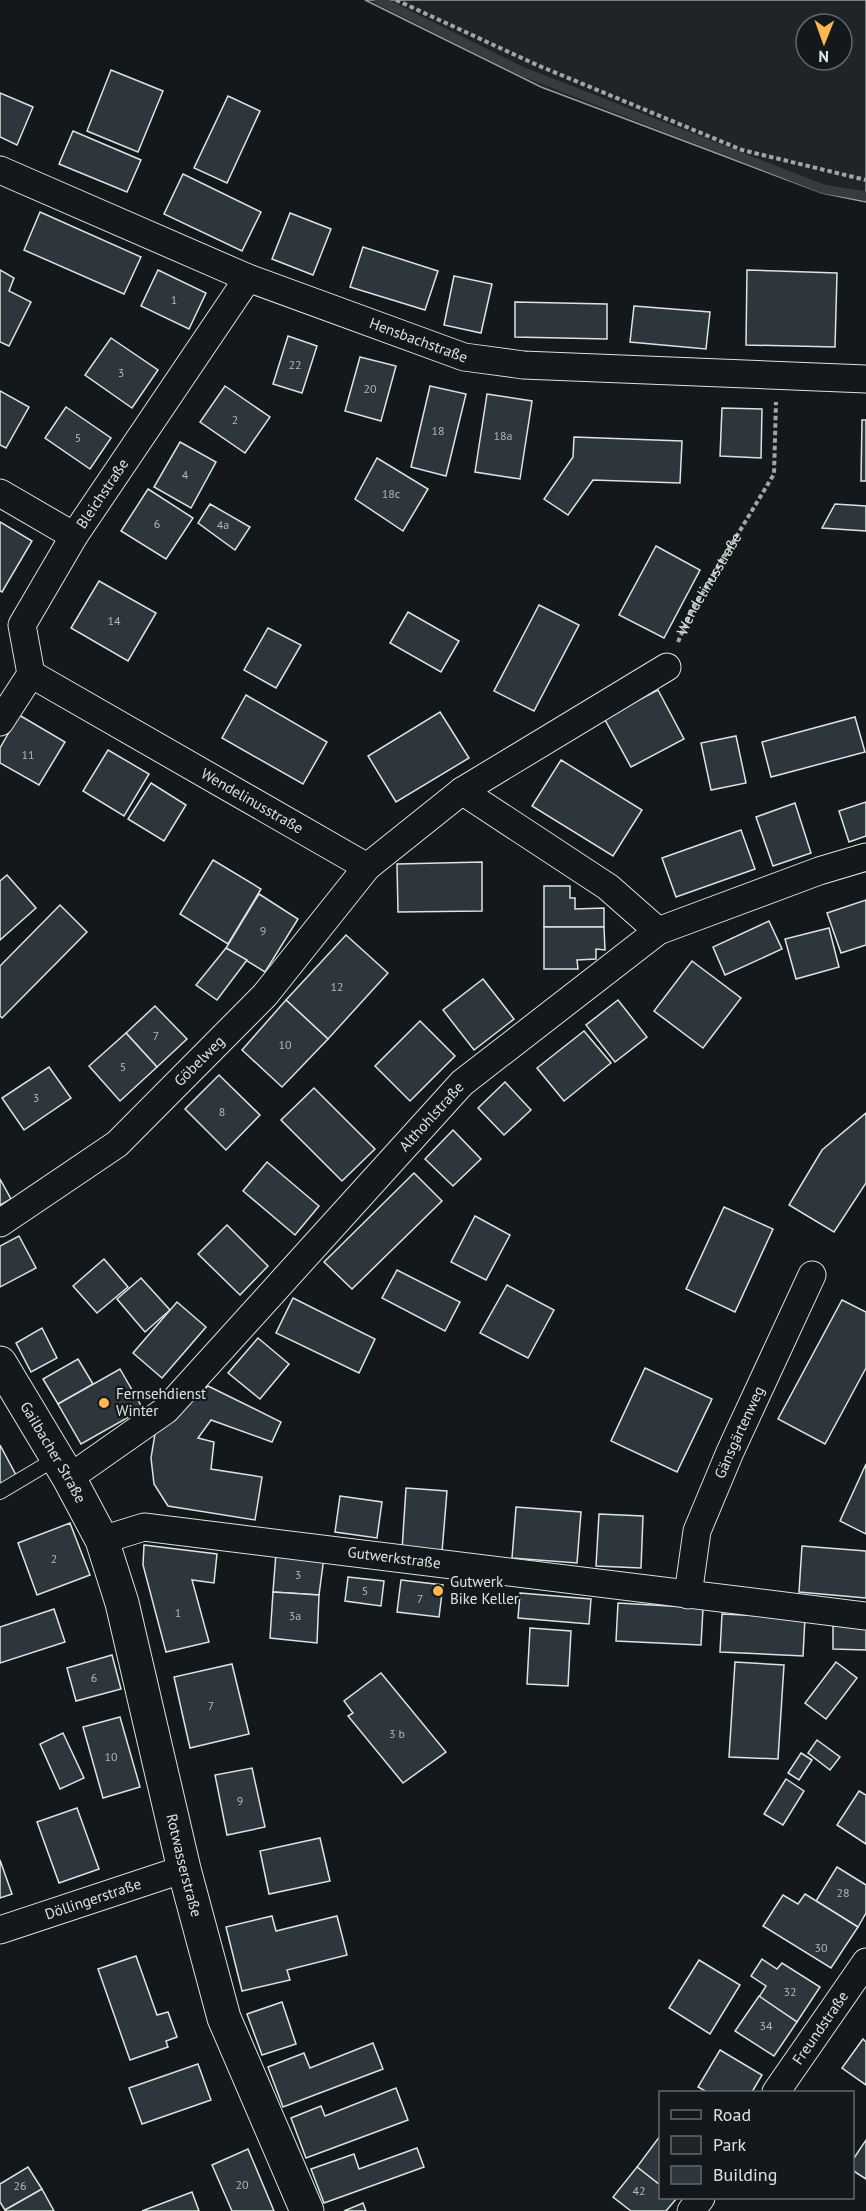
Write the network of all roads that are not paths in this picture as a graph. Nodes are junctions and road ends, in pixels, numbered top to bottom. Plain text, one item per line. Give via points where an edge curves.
1 (0, 170) edge
2 (248, 278) junction
3 (866, 379) edge
4 (0, 493) edge
5 (74, 536) junction
6 (667, 667) road end
7 (31, 674) junction
8 (0, 722) edge
9 (462, 791) junction
10 (866, 857) edge
11 (367, 867) junction
12 (658, 931) junction
13 (0, 1223) edge
14 (812, 1275) dead end
15 (0, 1363) edge
16 (63, 1468) junction
17 (0, 1492) edge
18 (86, 1512) joint
19 (102, 1540) junction
20 (688, 1595) junction
21 (866, 1616) edge
22 (184, 1869) junction
23 (0, 1930) edge
24 (866, 1962) edge
25 (777, 2091) edge
26 (700, 2199) edge
27 (307, 2211) edge
28 (691, 2211) edge

1 - 2 street, Hensbachstraße
2 - 3 street, Hensbachstraße via 464,357 523,366
2 - 5 street, Bleichstraße
4 - 5 street
5 - 7 street, Bleichstraße via 22,625
6 - 9 street
7 - 8 street
7 - 11 street, Wendelinusstraße
9 - 11 street
9 - 12 street via 608,887
10 - 12 street, Althohlstraße
11 - 13 street, Göbelweg via 265,995 117,1144
12 - 16 street, Althohlstraße via 462,1083 166,1410
14 - 20 street, Gänsgärtenweg via 697,1532
15 - 16 street, Gailbacher Straße
16 - 17 lane
16 - 18 street, Gailbacher Straße
18 - 19 street, Rotwasserstraße
19 - 20 street, Gutwerkstraße via 144,1527
19 - 22 street, Rotwasserstraße via 122,1603
20 - 21 street, Gutwerkstraße
22 - 23 street, Döllingerstraße
22 - 27 street, Rotwasserstraße via 224,2018
24 - 25 street, Freundstraße
26 - 28 street

